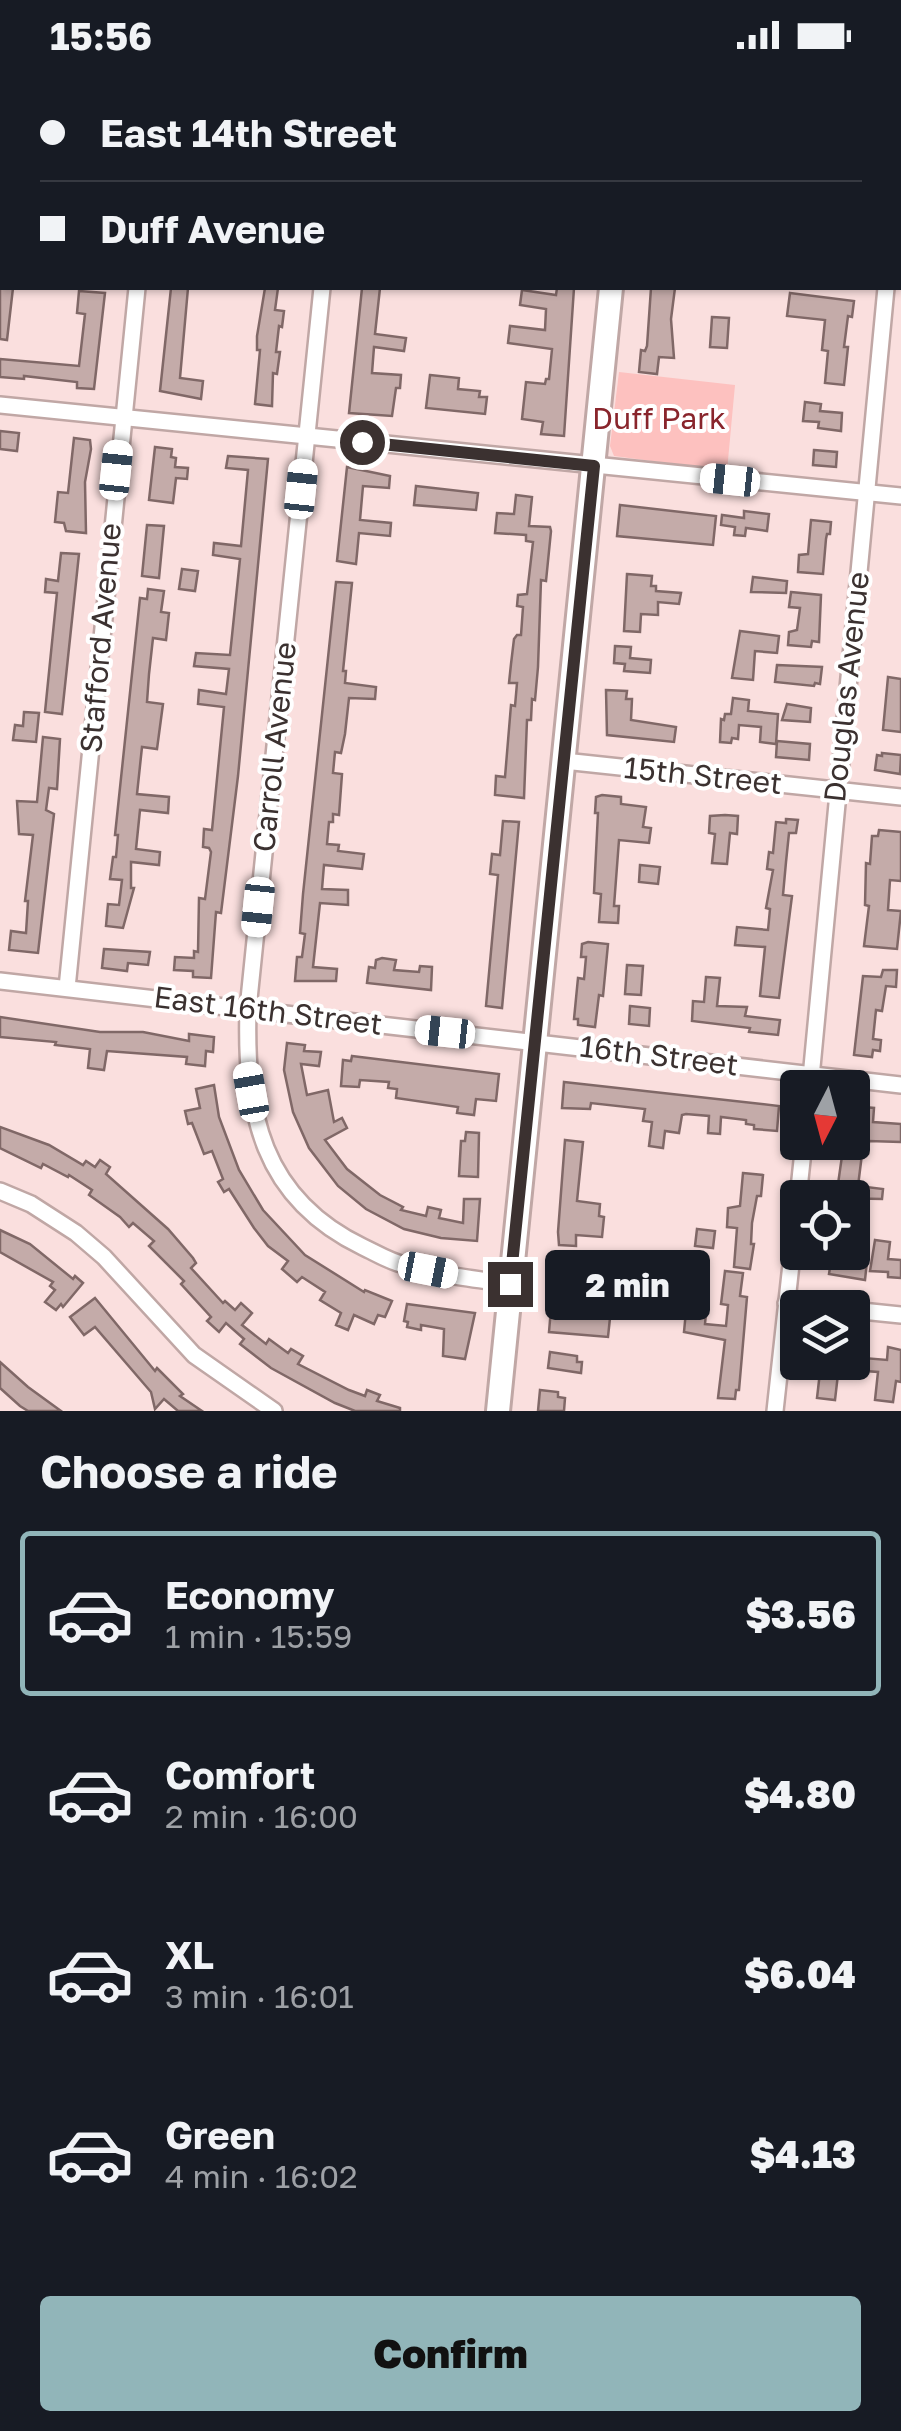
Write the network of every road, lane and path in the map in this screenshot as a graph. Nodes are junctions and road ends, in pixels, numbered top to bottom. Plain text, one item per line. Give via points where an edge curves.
1 (136, 290) edge
2 (322, 290) edge
3 (610, 290) edge
4 (886, 290) edge
5 (0, 406) edge
6 (122, 418) junction
7 (306, 436) junction
8 (594, 466) junction
9 (866, 493) junction
10 (901, 496) edge
11 (564, 761) junction
12 (837, 790) junction
13 (901, 797) edge
14 (0, 981) edge
15 (67, 988) junction
16 (248, 1009) junction
17 (535, 1042) junction
18 (812, 1070) edge
19 (780, 1076) edge
20 (870, 1083) edge
21 (901, 1085) edge
22 (0, 1191) edge
23 (510, 1284) junction
24 (870, 1312) edge
25 (901, 1315) edge
26 (780, 1362) edge
27 (274, 1411) edge
28 (498, 1411) edge
29 (775, 1411) edge

1 - 6 street, Stafford Avenue
2 - 7 street, Carroll Avenue
3 - 8 main road
4 - 9 street, Douglas Avenue
5 - 6 street
6 - 7 street
6 - 15 street, Stafford Avenue
7 - 8 street
7 - 16 street, Carroll Avenue
8 - 9 street
8 - 11 main road
9 - 10 street
9 - 12 street, Douglas Avenue
11 - 12 street, 15th Street
11 - 17 main road
12 - 13 street, 15th Street
12 - 18 street, Douglas Avenue
14 - 15 street, East 16th Street
15 - 16 street, East 16th Street
16 - 17 street, East 16th Street
16 - 23 street, Carroll Avenue via 246,1066 256,1118 298,1204 342,1237 401,1265
17 - 19 street, 16th Street
17 - 23 main road
20 - 21 street, 16th Street
22 - 27 street via 76,1233 194,1355
23 - 28 main road
24 - 25 street
26 - 29 street

